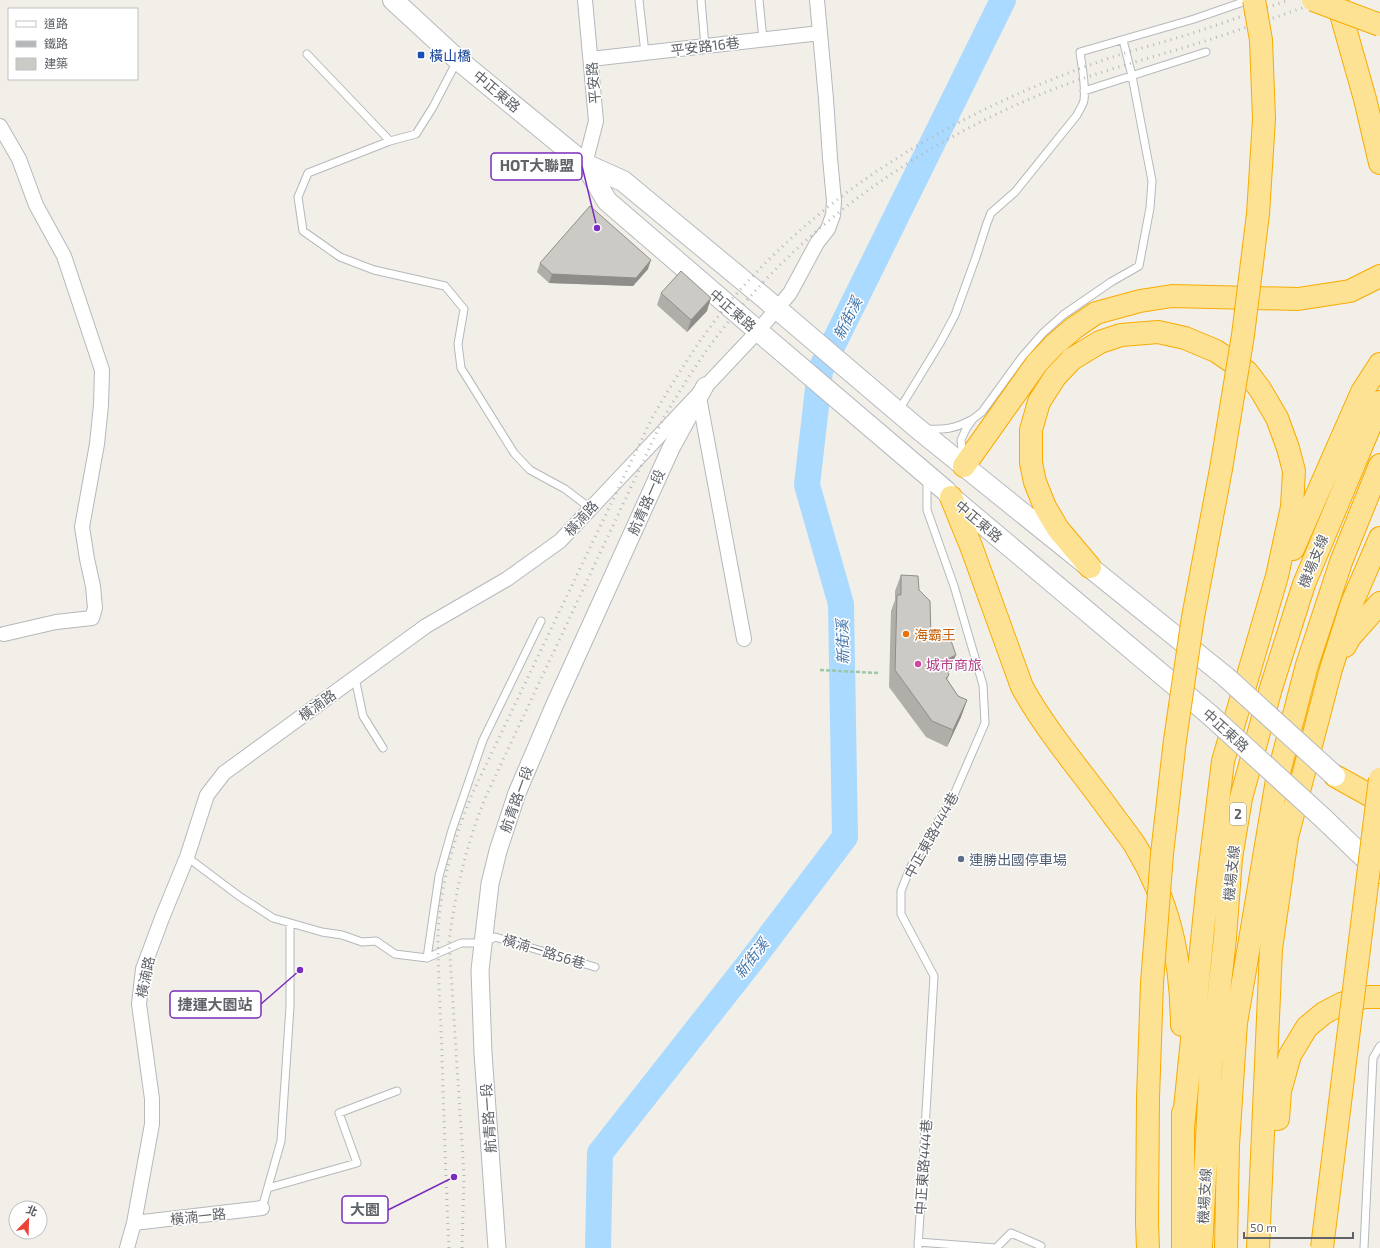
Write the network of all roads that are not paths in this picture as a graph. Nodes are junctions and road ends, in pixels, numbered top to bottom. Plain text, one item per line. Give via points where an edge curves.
1 (393, 0) edge
2 (585, 0) edge
3 (639, 0) edge
4 (700, 0) edge
5 (759, 0) edge
6 (816, 0) edge
7 (1249, 0) edge
8 (1254, 0) edge
9 (1313, 0) edge
10 (1337, 0) edge
11 (1380, 25) edge
12 (820, 33) junction
13 (763, 39) junction
14 (1123, 40) junction
15 (705, 46) junction
16 (1206, 52) dead end
17 (645, 53) junction
18 (307, 54) dead end
19 (458, 59) junction
20 (591, 59) junction
21 (1132, 76) junction
22 (1084, 91) junction
23 (0, 126) edge
24 (390, 141) junction
25 (1380, 163) edge
26 (585, 164) junction
27 (1380, 276) edge
28 (778, 309) junction
29 (758, 331) junction
30 (1380, 364) edge
31 (702, 392) junction
32 (1380, 402) edge
33 (898, 412) junction
34 (973, 419) junction
35 (917, 428) junction
36 (1380, 465) edge
37 (964, 466) junction
38 (927, 475) junction
39 (949, 494) junction
40 (590, 508) junction
41 (1380, 538) edge
42 (1090, 567) junction
43 (1380, 603) edge
44 (1265, 616) junction
45 (541, 621) dead end
46 (4, 634) dead end
47 (744, 639) dead end
48 (1331, 669) junction
49 (355, 678) junction
50 (383, 748) dead end
51 (1335, 776) junction
52 (1380, 779) edge
53 (1380, 801) edge
54 (1380, 821) edge
55 (188, 857) junction
56 (1380, 873) edge
57 (290, 923) junction
58 (483, 943) junction
59 (427, 958) junction
60 (595, 966) dead end
61 (1380, 997) edge
62 (1380, 1046) edge
63 (397, 1092) dead end
64 (1183, 1128) junction
65 (268, 1188) junction
66 (262, 1208) joint
67 (134, 1223) junction
68 (918, 1245) edge
69 (1041, 1246) dead end
70 (127, 1248) edge
71 (497, 1248) edge
72 (1148, 1248) edge
73 (1183, 1248) edge
74 (1201, 1248) edge
75 (1226, 1248) edge
76 (1258, 1248) edge
77 (1269, 1248) edge
78 (1322, 1248) edge
79 (1364, 1248) edge

1 - 19 main road, 中正東路
2 - 20 street, 平安路
3 - 17 lane
4 - 15 lane
5 - 13 lane
6 - 12 street, 橫湳路
7 - 14 lane
8 - 72 highway, bridge via 1260,40 1264,119 1258,214 1243,335 1193,616 1162,854 1152,983 1148,1098
9 - 11 highway, bridge
10 - 25 highway
12 - 13 street, 平安路16巷
12 - 28 street, 橫湳路 via 833,215 828,229
13 - 15 street, 平安路16巷
14 - 21 lane
14 - 22 lane via 1080,52
15 - 17 street, 平安路16巷
16 - 21 lane
17 - 20 street, 平安路16巷
18 - 24 lane
19 - 24 lane via 416,134
19 - 26 main road, 中正東路
20 - 26 street, 平安路 via 596,121
21 - 22 lane
21 - 34 lane via 1152,181 1150,208 1139,266 1110,282 1063,315 1043,333 982,412
22 - 33 lane via 1084,101 1077,115 1015,192 991,213 955,315
23 - 46 street via 19,159 36,205 64,256 102,370 97,444 82,527 93,586 95,608 92,618 56,622
24 - 40 lane via 308,173 298,197 302,231 340,258 374,270 445,286 464,309 458,344 461,368 514,453 530,470 565,489
26 - 28 main road, 中正東路 via 623,181
26 - 29 main road, 中正東路 via 608,201
27 - 37 highway via 1350,291 1298,299 1172,296 1140,301 1096,313 1074,328 1037,363
28 - 29 street, 橫湳路
28 - 33 main road, 中正東路
29 - 31 street, 橫湳路
29 - 38 main road, 中正東路
30 - 44 highway via 1362,392
31 - 40 street, 橫湳路
31 - 47 street
31 - 58 street, 航青路一段 via 671,448 517,793 490,884
32 - 74 highway, 機場支線 / 2 via 1304,584 1271,688 1241,798 1231,858 1211,1064
33 - 35 main road, 中正東路
34 - 35 lane via 957,427 940,430
34 - 37 lane via 961,440
35 - 37 main road, 中正東路
36 - 75 highway, 機場支線 via 1341,562 1309,658 1277,780 1236,1023 1228,1145
37 - 39 main road
37 - 42 main road, 中正東路
38 - 39 main road, 中正東路
38 - 68 lane, 中正東路444巷 via 927,510 954,586 983,685 984,723 953,797 910,868 901,891 901,914 934,976
39 - 56 main road, 中正東路, bridge via 1210,715
39 - 64 highway via 1022,687 1048,729 1134,844 1156,883 1169,918 1178,961 1182,1010
40 - 49 street, 橫湳路 via 560,541 507,579 426,626
41 - 48 highway via 1352,603
42 - 44 highway via 1058,529 1045,508 1035,482 1031,463 1031,430 1039,402 1055,376 1072,359 1100,342 1121,335 1158,332 1185,338 1216,351 1247,372 1277,418 1288,448 1294,471 1292,507 1277,576
42 - 51 main road, 中正東路, bridge via 1226,677
43 - 48 highway via 1350,637
44 - 64 highway via 1223,761
45 - 59 lane via 483,740 452,830 439,876
48 - 76 highway via 1287,837 1271,949
49 - 50 lane via 363,716
49 - 55 street, 橫湳路 via 224,773 207,795
51 - 53 highway
51 - 54 main road, 中正東路
52 - 78 highway, bridge
55 - 57 lane via 245,900 273,918
55 - 67 street, 橫湳路 via 143,969 139,1004 152,1099 152,1124
57 - 59 lane via 362,942 376,941 395,954
57 - 65 lane via 290,1007 281,1141
58 - 59 lane, 橫湳一路56巷 via 461,943
58 - 60 lane, 橫湳一路56巷 via 495,937
58 - 71 street, 航青路一段 via 480,970 483,1053
61 - 77 highway via 1365,997 1324,1012 1307,1027 1290,1055 1280,1091
62 - 79 lane via 1373,1058
63 - 65 lane via 339,1113 357,1163
64 - 73 highway
65 - 66 lane
66 - 67 street, 橫湳一路
67 - 70 street, 橫湳路
68 - 69 lane via 996,1248 1011,1233

